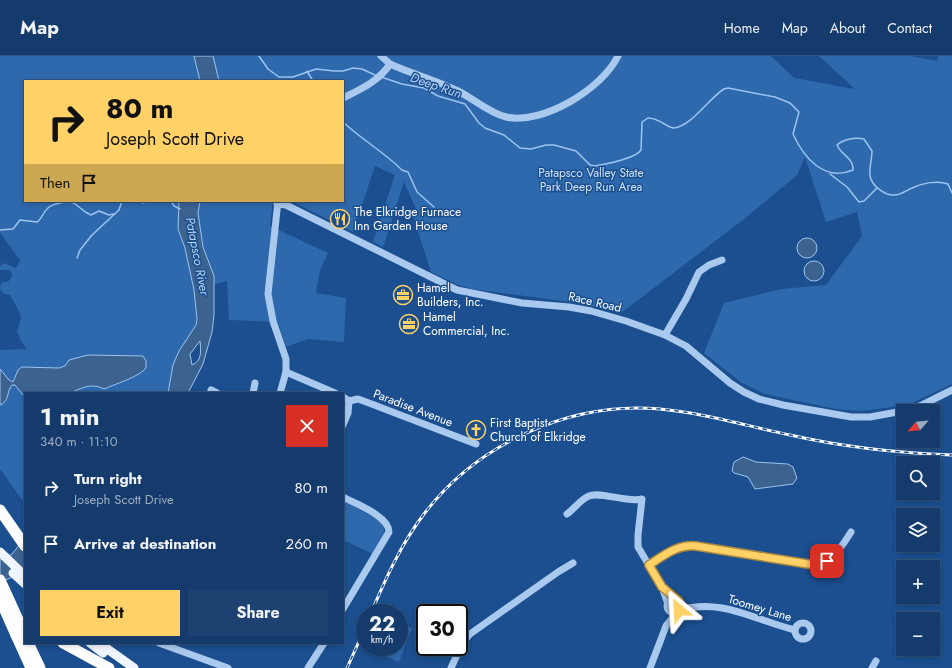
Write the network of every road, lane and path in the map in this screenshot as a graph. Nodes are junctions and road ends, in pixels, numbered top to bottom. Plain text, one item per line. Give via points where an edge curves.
1 (382, 56) edge
2 (618, 56) edge
3 (390, 64) junction
4 (344, 97) edge
5 (278, 202) edge
6 (722, 260) dead end
7 (665, 335) junction
8 (286, 372) junction
9 (255, 383) dead end
10 (952, 390) edge
11 (253, 392) edge
12 (280, 392) edge
13 (333, 392) edge
14 (346, 399) edge
15 (924, 404) edge
16 (896, 412) edge
17 (344, 423) edge
18 (476, 444) dead end
19 (344, 498) edge
20 (0, 510) edge
21 (567, 514) dead end
22 (851, 532) dead end
23 (24, 545) edge
24 (0, 552) edge
25 (0, 561) edge
26 (573, 563) dead end
27 (649, 565) junction
28 (0, 580) edge
29 (24, 581) edge
30 (662, 587) junction
31 (0, 599) edge
32 (677, 600) junction
33 (668, 606) junction
34 (695, 606) junction
35 (0, 607) edge
36 (344, 607) edge
37 (678, 611) junction
38 (24, 621) edge
39 (666, 626) junction
40 (795, 630) dead end
41 (21, 635) edge
42 (28, 644) edge
43 (65, 644) edge
44 (91, 644) edge
45 (100, 644) edge
46 (163, 644) edge
47 (323, 644) edge
48 (876, 661) dead end
49 (31, 668) edge
50 (40, 668) edge
51 (109, 668) edge
52 (123, 668) edge
53 (134, 668) edge
54 (227, 668) edge
55 (308, 668) edge
56 (451, 668) edge
57 (650, 668) edge
58 (872, 668) edge

1 - 3 street
2 - 3 street via 602,78 576,99 523,118 500,115 456,90
3 - 4 street via 377,80
5 - 7 street, Race Road via 457,290 522,303 591,311
5 - 8 street via 268,294 273,321 285,353
6 - 7 street via 709,264 700,272
7 - 16 street, Race Road via 686,346 730,382 759,399 851,417
8 - 12 street
8 - 13 street
9 - 11 street
10 - 15 street, Race Road
14 - 17 street via 348,413
14 - 18 street, Paradise Avenue via 369,403
19 - 36 street via 382,518 389,532
20 - 23 highway
21 - 27 street via 592,495 634,501 642,499 637,542
22 - 27 street via 833,557 821,563 808,564 690,545 672,550
24 - 29 main road
25 - 29 main road
26 - 56 street via 470,634 463,642
27 - 30 street
28 - 41 highway, bridge
30 - 32 street
30 - 33 street
31 - 41 highway, bridge
32 - 33 street via 672,600
32 - 34 street, Toomey Lane
32 - 37 street via 681,605
33 - 37 street via 671,611
33 - 39 street
34 - 37 street, Toomey Lane
34 - 40 street, Toomey Lane via 736,610 765,622
35 - 38 highway
37 - 39 street
39 - 57 street
41 - 49 highway
42 - 50 highway
43 - 51 highway
44 - 52 main road
45 - 53 main road
46 - 54 street
47 - 55 street
48 - 58 street

